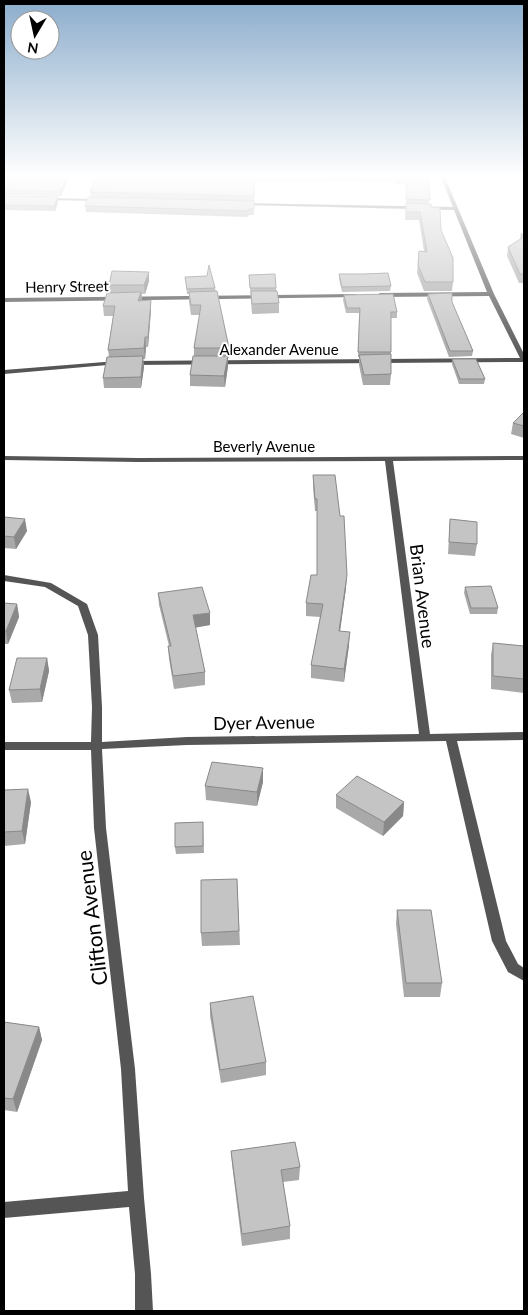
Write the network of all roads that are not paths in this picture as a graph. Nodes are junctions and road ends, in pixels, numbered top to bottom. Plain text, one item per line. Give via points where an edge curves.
1 (468, 236) edge
2 (491, 294) junction
3 (363, 295) edge
4 (373, 295) edge
5 (4, 300) edge
6 (524, 360) edge
7 (4, 372) edge
8 (4, 458) edge
9 (524, 458) edge
10 (388, 459) junction
11 (4, 578) edge
12 (524, 736) edge
13 (425, 737) junction
14 (450, 737) junction
15 (4, 746) edge
16 (96, 746) junction
17 (524, 975) edge
18 (136, 1198) junction
19 (4, 1210) edge
20 (144, 1311) edge

1 - 2 street
2 - 4 street
2 - 6 street
3 - 5 street, Henry Street
6 - 7 street, Alexander Avenue via 122,363
8 - 10 street, Beverly Avenue
9 - 10 street, Beverly Avenue
10 - 13 street, Brian Avenue
11 - 16 street, Clifton Avenue via 48,585 82,604 93,635
12 - 14 street, Dyer Avenue
13 - 14 street, Dyer Avenue
13 - 16 street, Dyer Avenue via 187,741
14 - 17 street via 499,941 513,968
15 - 16 street, Dyer Avenue
16 - 18 street, Clifton Avenue via 100,828 128,1068
18 - 19 street
18 - 20 street, Clifton Avenue

